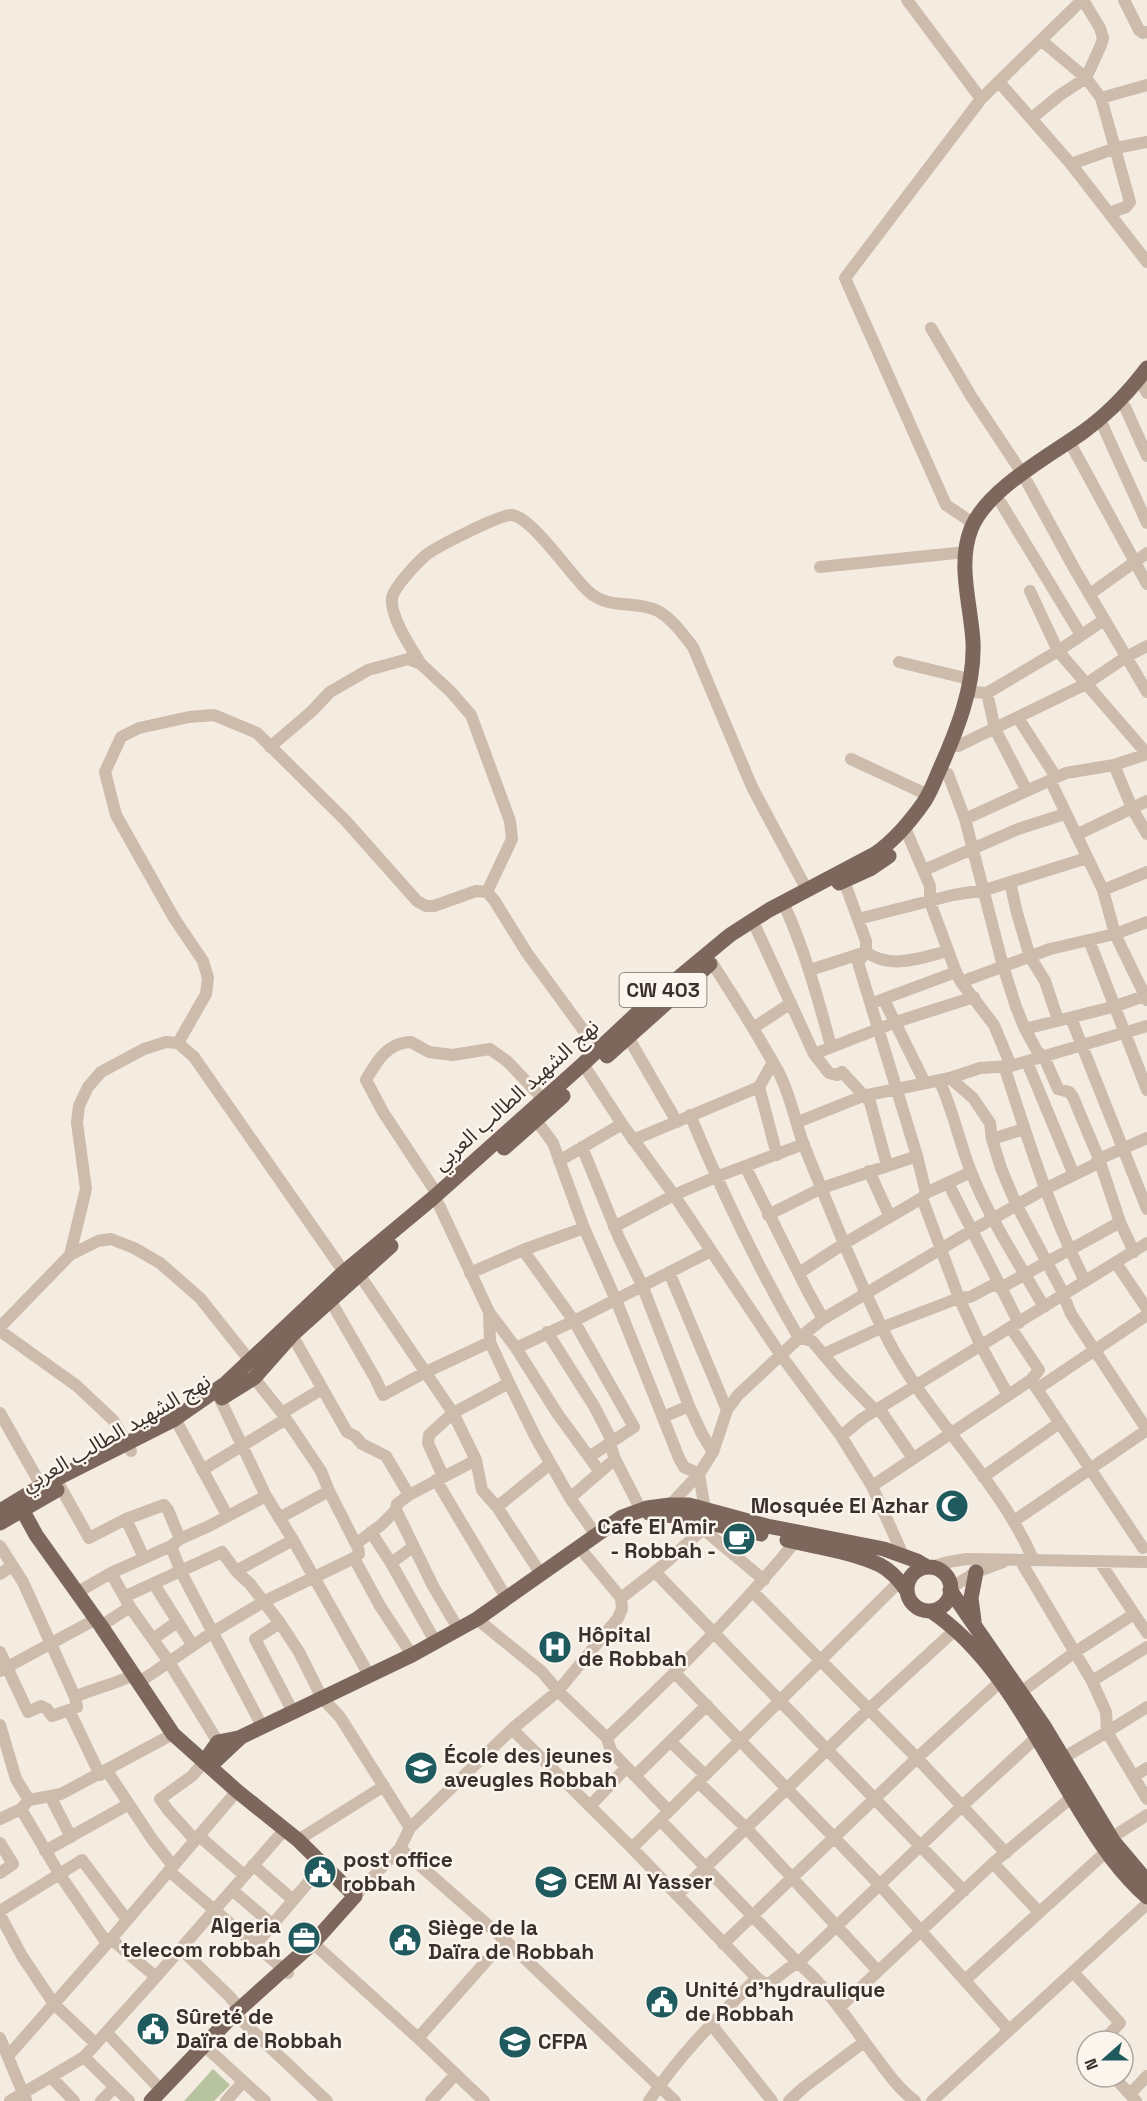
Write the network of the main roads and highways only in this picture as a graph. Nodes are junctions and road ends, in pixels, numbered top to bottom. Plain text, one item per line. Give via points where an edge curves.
1 (1145, 382) edge
2 (1071, 445) junction
3 (1024, 478) junction
4 (972, 599) junction
5 (964, 714) junction
6 (907, 832) junction
7 (586, 1068) junction
8 (438, 1200) junction
9 (351, 1273) junction
10 (125, 1449) junction
11 (9, 1512) edge
12 (622, 1517) junction
13 (704, 1521) junction
14 (929, 1567) junction
15 (976, 1572) road end
16 (903, 1586) junction
17 (951, 1589) junction
18 (931, 1611) junction
19 (975, 1627) junction
20 (178, 1738) junction
21 (226, 1742) junction
22 (204, 1765) junction
23 (232, 1787) junction
24 (1109, 1845) junction
25 (1147, 1881) edge
26 (1147, 1897) edge
27 (238, 2017) junction
28 (158, 2097) edge

1 - 2 main road, نهج الشهيد الطالب العربي / CW 403
1 - 2 main road, نهج الشهيد الطالب العربي / CW 403 via 1103,426
2 - 3 main road, نهج الشهيد الطالب العربي / CW 403
3 - 4 main road, نهج الشهيد الطالب العربي / CW 403 via 986,520 977,538
3 - 4 main road, نهج الشهيد الطالب العربي / CW 403 via 982,510 973,523 966,552
4 - 5 main road, نهج الشهيد الطالب العربي / CW 403 via 980,647 977,688
5 - 6 main road, نهج الشهيد الطالب العربي / CW 403
5 - 6 main road, نهج الشهيد الطالب العربي / CW 403 via 948,774 923,818
6 - 7 main road, نهج الشهيد الطالب العربي / CW 403 via 730,935 648,1002 598,1050
6 - 7 main road, نهج الشهيد الطالب العربي / CW 403 via 897,850 880,863 756,928
7 - 8 main road, نهج الشهيد الطالب العربي / CW 403 via 536,1120
7 - 8 main road, نهج الشهيد الطالب العربي / CW 403 via 543,1099
8 - 9 main road, نهج الشهيد الطالب العربي / CW 403
9 - 10 main road, نهج الشهيد الطالب العربي / CW 403 via 225,1384
9 - 10 main road, نهج الشهيد الطالب العربي / CW 403 via 254,1378 179,1426
10 - 11 main road, نهج الشهيد الطالب العربي / CW 403 via 61,1488
10 - 11 main road, نهج الشهيد الطالب العربي / CW 403 via 42,1487
11 - 20 main road via 36,1535
12 - 13 main road via 649,1513
12 - 13 main road via 641,1510 689,1505
12 - 21 main road via 459,1630
13 - 14 main road via 767,1526 884,1549
13 - 16 main road via 880,1565
14 - 16 main road via 914,1572
14 - 17 main road via 945,1574
15 - 19 main road via 970,1598
16 - 18 main road via 913,1604
17 - 18 main road via 942,1606
17 - 19 main road
18 - 24 main road via 980,1654 1037,1737 1072,1797
19 - 24 main road via 1063,1758
20 - 21 main road
20 - 22 main road
21 - 22 main road
21 - 23 main road
22 - 23 main road
23 - 27 main road via 298,1840 355,1896
24 - 25 main road
24 - 26 main road via 1121,1872
27 - 28 main road
27 - 28 main road via 210,2051

